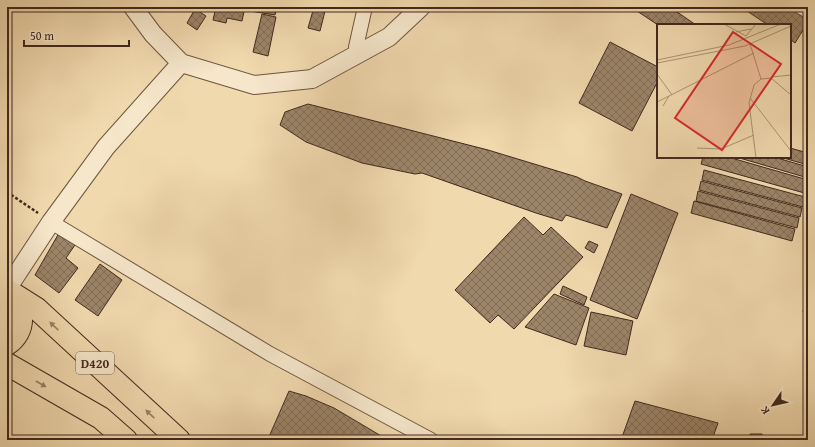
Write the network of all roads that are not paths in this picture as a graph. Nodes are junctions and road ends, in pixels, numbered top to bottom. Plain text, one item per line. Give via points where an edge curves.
1 (133, 7) edge
2 (365, 7) edge
3 (421, 7) edge
4 (801, 7) edge
5 (808, 11) edge
6 (358, 54) junction
7 (181, 63) junction
8 (51, 222) junction
9 (7, 290) edge
10 (7, 344) edge
11 (7, 364) edge
12 (126, 440) edge
13 (179, 440) edge
14 (431, 440) edge

1 - 7 street via 153,34
2 - 6 street via 356,47
3 - 6 street via 389,37
4 - 5 street
6 - 7 street via 312,79 254,85
7 - 8 street via 106,147
8 - 9 street
8 - 14 street via 270,354
9 - 10 main road via 20,306 22,316 16,336
13 -> 9 main road, D420 via 37,309
11 -> 12 main road via 101,418

